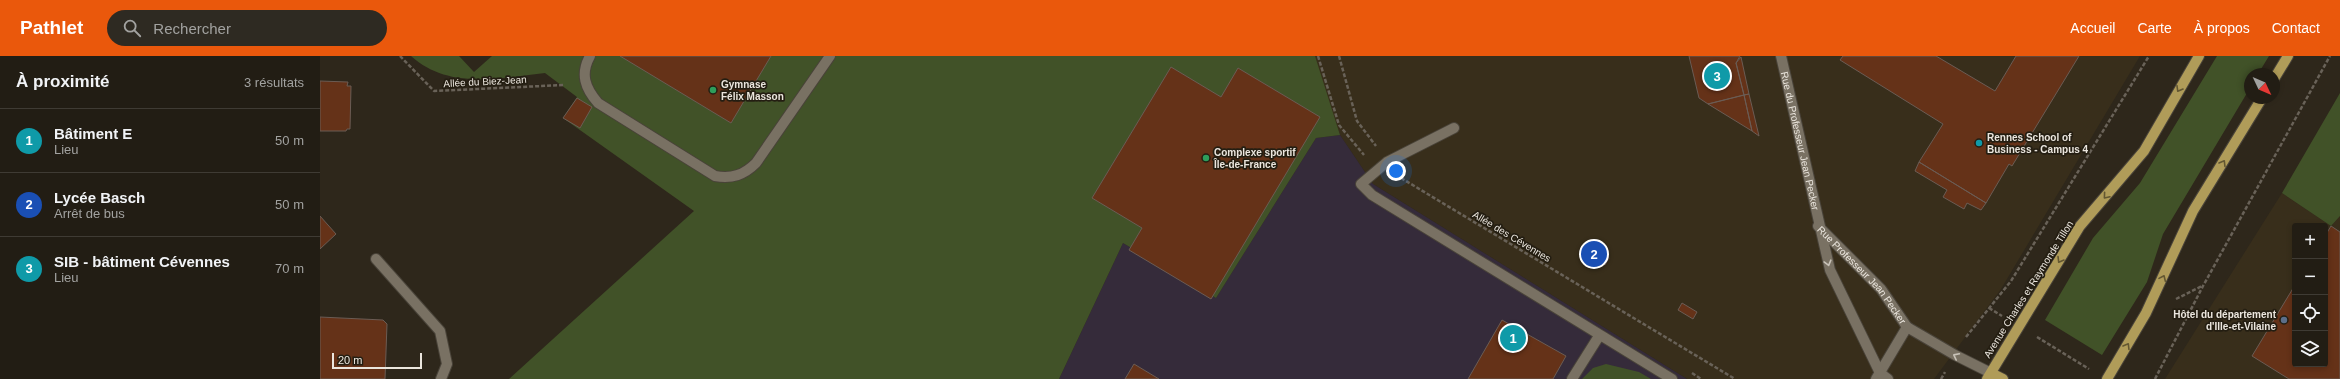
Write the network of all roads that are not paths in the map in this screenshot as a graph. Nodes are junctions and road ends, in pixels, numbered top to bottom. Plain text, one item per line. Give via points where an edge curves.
1 (590, 56) edge
2 (830, 56) edge
3 (1781, 56) edge
4 (2199, 56) edge
5 (2288, 56) edge
6 (2280, 69) edge
7 (2258, 104) edge
8 (1454, 128) dead end
9 (1818, 226) junction
10 (376, 259) dead end
11 (1907, 328) junction
12 (1599, 336) junction
13 (1989, 376) edge
14 (1881, 377) edge
15 (441, 379) edge
16 (1572, 379) edge
17 (1672, 379) edge
18 (2003, 379) edge
19 (2107, 379) edge

1 - 2 street via 584,72 585,84 598,103 716,176 727,178 748,171 756,163
3 - 9 street, Rue du Professeur Jean Pecker
4 -> 13 main road, Avenue Charles et Raymonde Tillon via 2144,151 2080,226
5 - 6 main road
19 -> 7 main road via 2146,313 2193,211
8 - 12 street via 1388,162 1361,184 1372,195
9 - 11 street, Rue Professeur Jean Pecker via 1881,289
9 -> 14 street, Rue Professeur Jean Pecker via 1830,270
10 - 15 street via 440,331 447,364
13 -> 11 street, Rue Professeur Jean Pecker
11 - 14 street
12 - 16 street
12 - 17 street
13 - 18 main road

